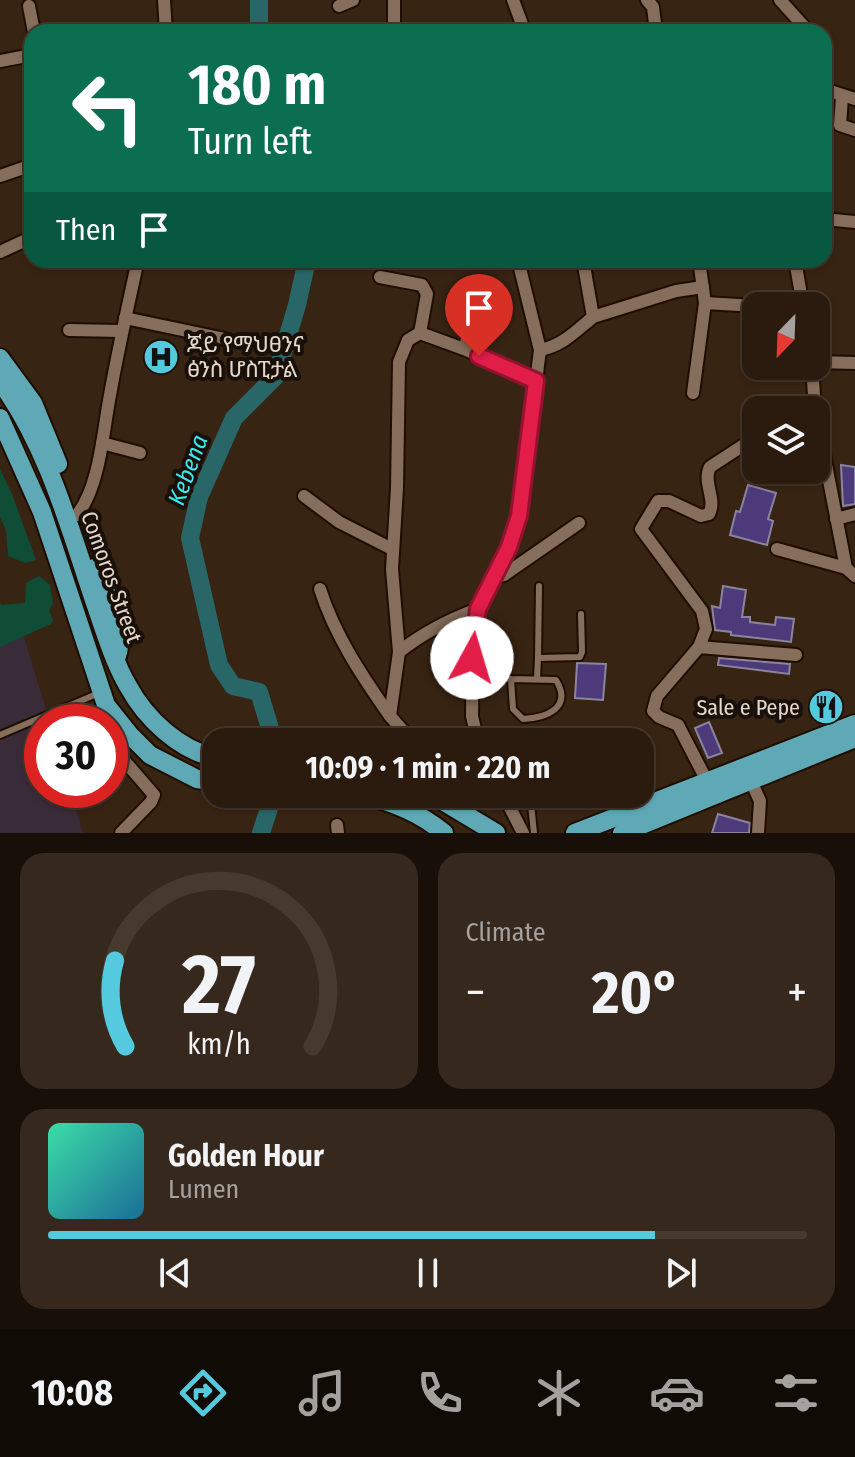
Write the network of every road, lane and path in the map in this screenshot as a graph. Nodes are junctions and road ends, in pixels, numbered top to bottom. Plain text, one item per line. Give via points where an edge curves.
1 (164, 0) edge
2 (353, 0) edge
3 (394, 0) edge
4 (513, 0) edge
5 (647, 0) edge
6 (780, 0) edge
7 (29, 6) dead end
8 (339, 6) dead end
9 (32, 24) edge
10 (166, 24) edge
11 (394, 24) edge
12 (522, 24) edge
13 (653, 24) edge
14 (802, 24) edge
15 (24, 56) edge
16 (0, 61) edge
17 (849, 98) edge
18 (855, 130) edge
19 (24, 168) edge
20 (0, 176) edge
21 (832, 220) edge
22 (855, 222) edge
23 (24, 241) edge
24 (0, 252) edge
25 (136, 268) edge
26 (520, 268) edge
27 (584, 268) edge
28 (700, 268) edge
29 (796, 268) edge
30 (380, 277) dead end
31 (703, 287) junction
32 (801, 292) edge
33 (479, 301) dead end
34 (705, 303) junction
35 (742, 305) edge
36 (593, 317) junction
37 (123, 324) junction
38 (69, 330) dead end
39 (420, 333) junction
40 (225, 339) dead end
41 (464, 349) junction
42 (540, 350) junction
43 (0, 358) edge
44 (855, 363) edge
45 (830, 364) edge
46 (0, 381) edge
47 (536, 381) junction
48 (693, 393) dead end
49 (0, 418) edge
50 (102, 443) junction
51 (742, 446) edge
52 (140, 453) dead end
53 (829, 484) edge
54 (304, 496) dead end
55 (855, 514) edge
56 (77, 515) junction
57 (836, 519) junction
58 (579, 523) dead end
59 (392, 549) junction
60 (777, 549) dead end
61 (851, 572) edge
62 (493, 578) junction
63 (539, 586) dead end
64 (320, 589) dead end
65 (478, 609) junction
66 (581, 614) dead end
67 (699, 647) junction
68 (399, 652) junction
69 (796, 655) dead end
70 (538, 658) junction
71 (116, 659) junction
72 (472, 677) junction
73 (511, 679) junction
74 (537, 679) junction
75 (102, 704) edge
76 (390, 716) junction
77 (855, 724) edge
78 (24, 728) edge
79 (401, 728) edge
80 (475, 728) edge
81 (128, 733) edge
82 (0, 735) edge
83 (855, 738) edge
84 (202, 754) edge
85 (128, 765) edge
86 (202, 780) edge
87 (751, 781) junction
88 (708, 783) junction
89 (399, 808) edge
90 (454, 808) edge
91 (510, 808) edge
92 (531, 808) edge
93 (441, 831) edge
94 (121, 833) edge
95 (496, 833) edge
96 (523, 833) edge
97 (534, 833) edge
98 (575, 833) edge
99 (622, 833) edge
100 (758, 833) edge

1 - 10 street
2 - 8 street
3 - 11 street
4 - 12 street
5 - 13 street via 653,7
6 - 14 street
7 - 9 street
15 - 16 street
17 - 18 street via 840,125
19 - 20 street
21 - 22 street
23 - 24 street
25 - 37 street
26 - 42 street
27 - 36 street
28 - 31 street
29 - 32 street
30 - 39 street via 426,288
31 - 34 street
31 - 36 street
33 - 41 street
34 - 35 street
34 - 48 street
36 - 42 street via 566,340
37 - 38 street
37 - 40 street
37 - 50 street
39 - 41 street
39 - 59 street via 408,340 399,362
41 - 47 street
42 - 47 street
43 - 56 main road via 33,403
44 - 45 street
46 - 71 main road, Comoros Street via 28,423
47 - 62 street via 519,516
49 - 75 main road, Comoros Street via 42,512
50 - 52 street
50 - 56 street via 89,494
51 - 67 street via 710,467 709,514 658,501 641,529 702,611 706,629
53 - 57 street
54 - 59 street via 339,522
55 - 57 street
56 - 71 main road via 120,635
57 - 61 street
58 - 62 street
59 - 68 street
60 - 61 street
62 - 65 street
63 - 70 lane
64 - 76 street via 350,656
65 - 68 street via 423,633
65 - 72 street
66 - 70 lane via 580,657
67 - 69 street
67 - 88 street via 657,696 653,711 678,725
68 - 76 street
70 - 74 lane
71 - 84 main road, Comoros Street via 143,710
72 - 73 lane
72 - 80 street
73 - 74 lane
73 - 74 lane via 513,709 523,719 548,716 560,700 556,680
76 - 79 street
77 - 88 main road
78 - 82 lane
81 - 86 main road, Comoros Street via 150,755
83 - 87 main road
85 - 94 street via 154,795
87 - 99 main road
87 - 100 street via 760,801
88 - 98 main road
89 - 93 main road
90 - 95 main road
91 - 96 street
92 - 97 lane

